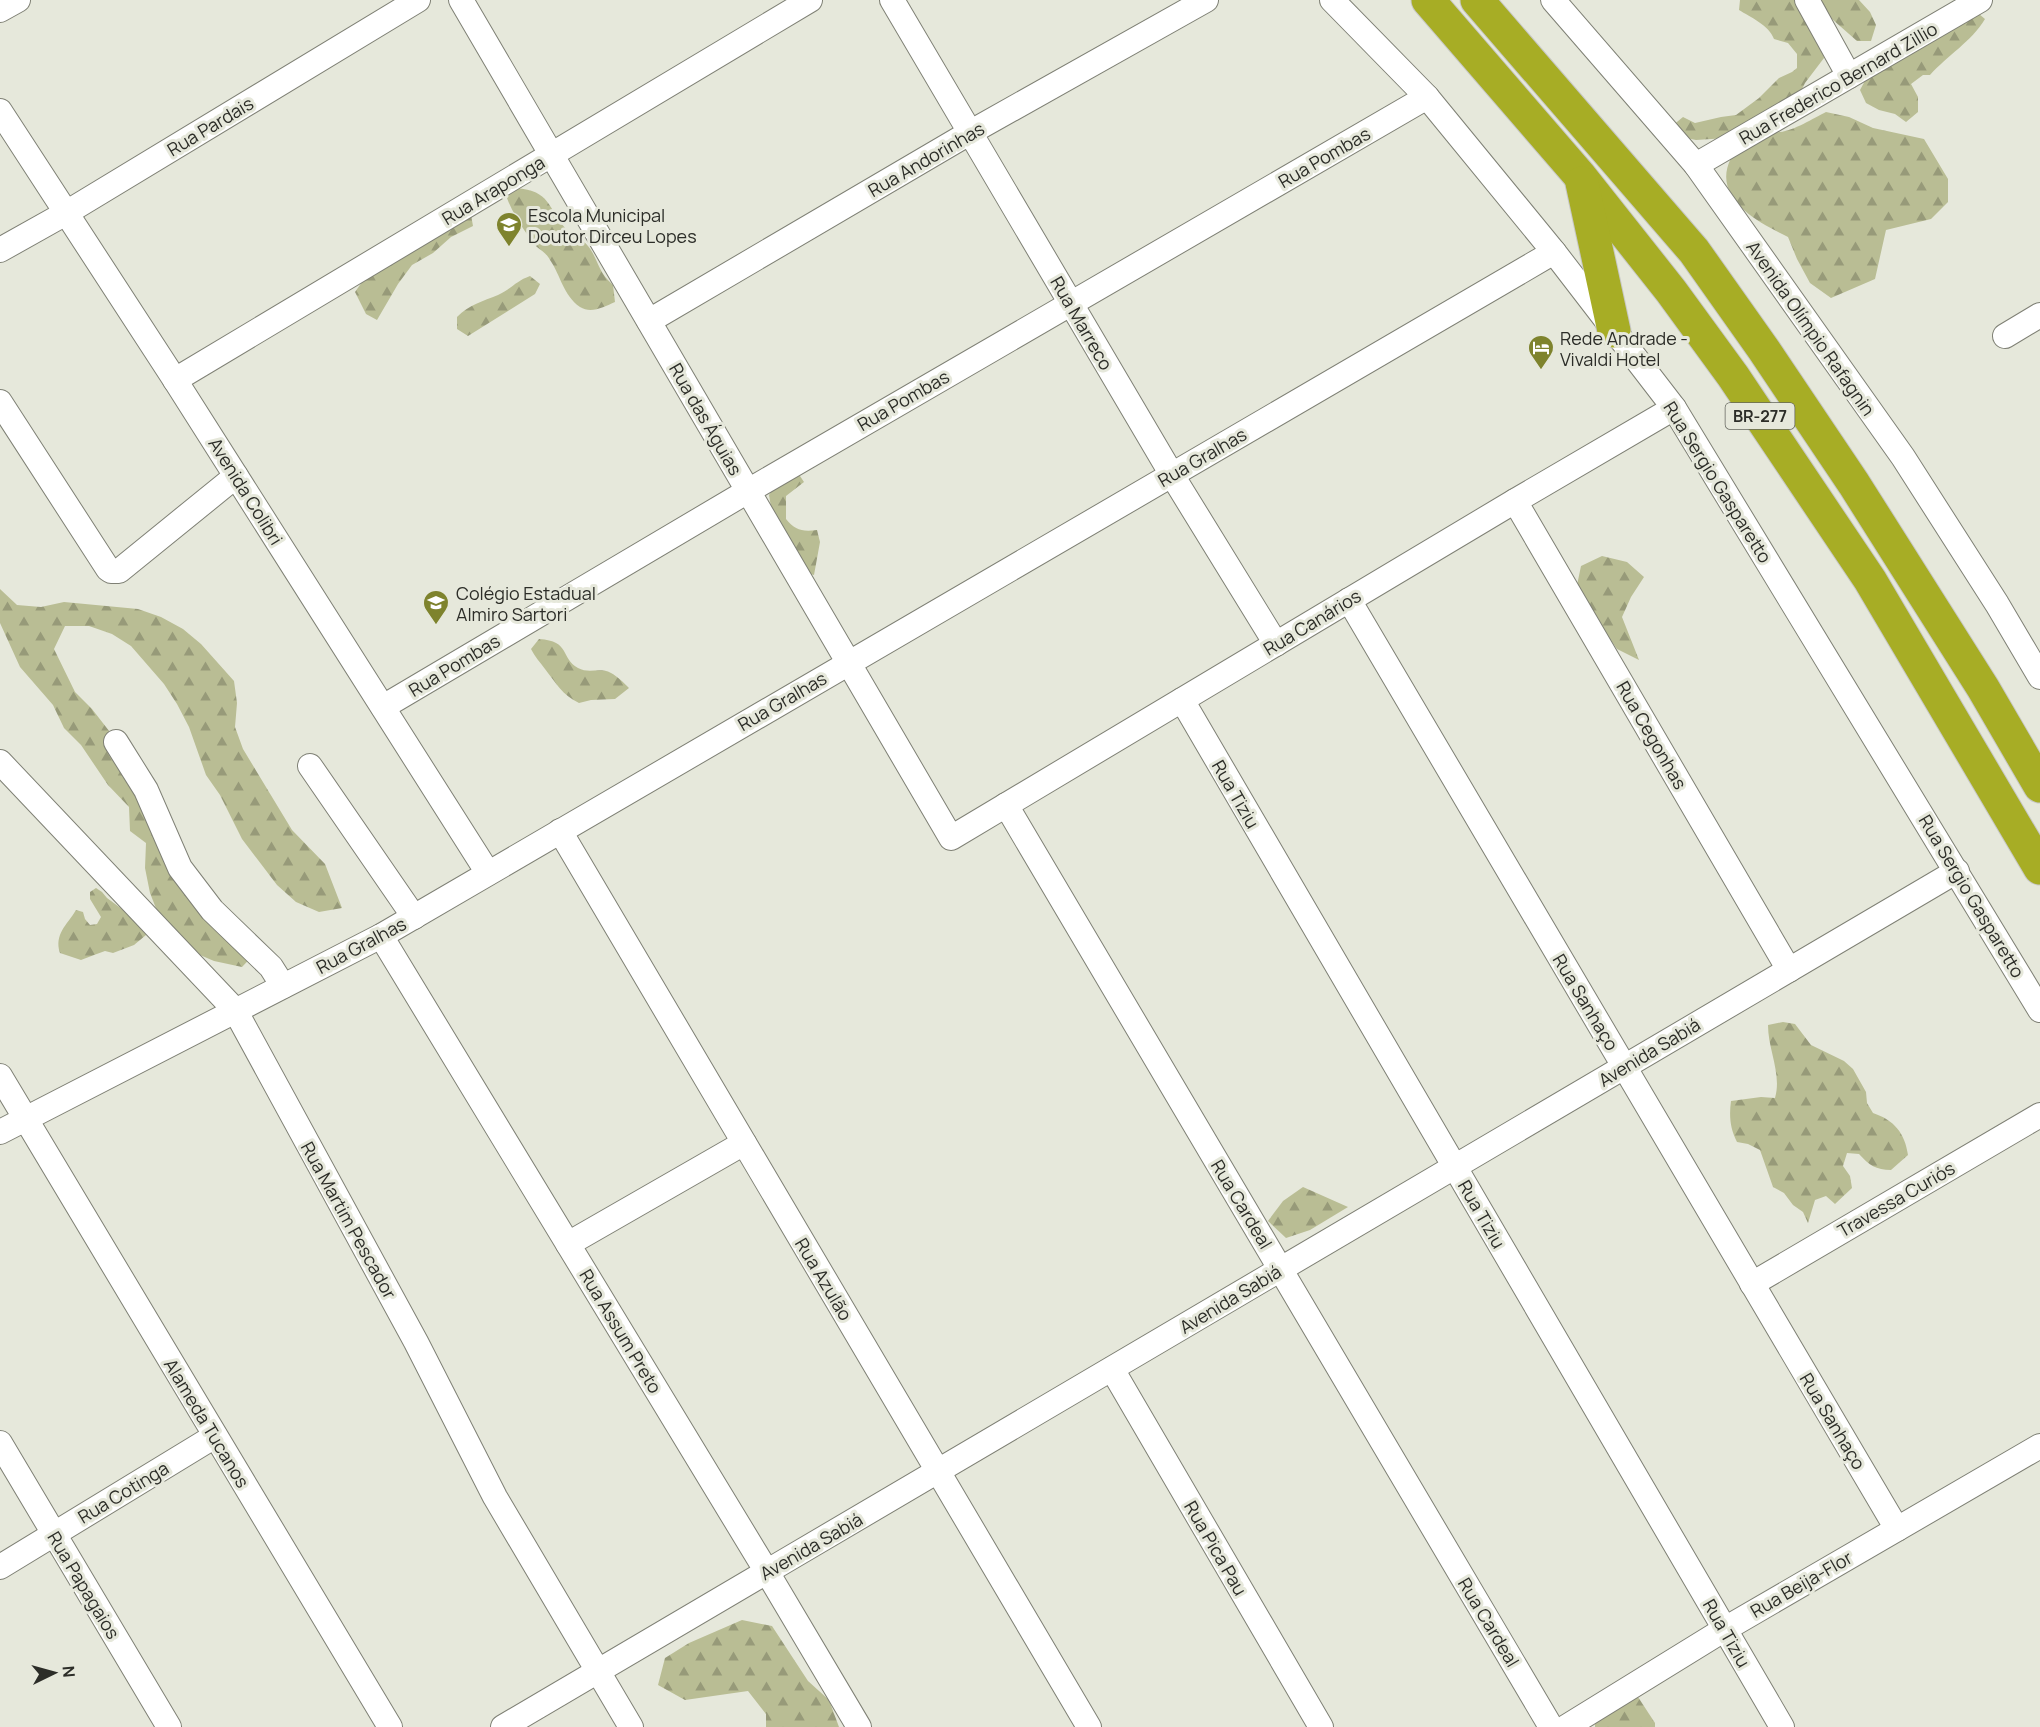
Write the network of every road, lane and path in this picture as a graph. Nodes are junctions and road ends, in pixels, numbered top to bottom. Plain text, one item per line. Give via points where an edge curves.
1 (18, 0) edge
2 (418, 0) edge
3 (461, 0) edge
4 (810, 0) edge
5 (892, 0) edge
6 (1206, 0) edge
7 (1332, 0) edge
8 (1428, 0) edge
9 (1477, 0) edge
10 (1553, 0) edge
11 (1807, 0) edge
12 (1980, 0) edge
13 (0, 10) edge
14 (1850, 76) junction
15 (1426, 98) junction
16 (0, 111) edge
17 (971, 132) junction
18 (552, 154) junction
19 (1696, 165) junction
20 (1580, 176) junction
21 (66, 213) junction
22 (0, 250) edge
23 (1554, 252) junction
24 (1070, 303) junction
25 (2040, 315) edge
26 (649, 321) junction
27 (1614, 331) junction
28 (2005, 336) dead end
29 (175, 380) junction
30 (0, 402) edge
31 (1674, 408) junction
32 (1172, 475) junction
33 (236, 476) junction
34 (748, 491) junction
35 (1515, 501) junction
36 (1348, 600) junction
37 (1276, 644) junction
38 (848, 663) junction
39 (2040, 678) edge
40 (1182, 700) junction
41 (383, 707) junction
42 (116, 742) dead end
43 (0, 762) edge
44 (310, 766) dead end
45 (2040, 786) edge
46 (1006, 805) junction
47 (560, 831) junction
48 (951, 838) joint
49 (2040, 868) edge
50 (1957, 871) junction
51 (488, 873) junction
52 (414, 916) junction
53 (381, 936) junction
54 (1789, 970) junction
55 (283, 986) junction
56 (235, 1010) junction
57 (2040, 1010) edge
58 (1624, 1067) junction
59 (0, 1076) edge
60 (2040, 1115) edge
61 (25, 1118) junction
62 (0, 1132) edge
63 (744, 1143) junction
64 (1455, 1167) junction
65 (568, 1244) junction
66 (1281, 1269) junction
67 (1752, 1284) junction
68 (1112, 1368) junction
69 (215, 1436) junction
70 (0, 1443) edge
71 (2040, 1446) edge
72 (938, 1471) junction
73 (1897, 1529) junction
74 (53, 1533) junction
75 (0, 1566) edge
76 (767, 1572) junction
77 (1725, 1629) junction
78 (598, 1671) junction
79 (169, 1727) edge
80 (390, 1727) edge
81 (503, 1727) edge
82 (631, 1727) edge
83 (859, 1727) edge
84 (1089, 1727) edge
85 (1321, 1727) edge
86 (1551, 1727) edge
87 (1566, 1727) edge
88 (1782, 1727) edge

1 - 13 street
2 - 21 street, Rua Pardais
3 - 18 street, Rua das Águias
4 - 18 street, Rua Araponga
5 - 17 street, Rua Marreco
6 - 17 street, Rua Andorinhas
7 - 15 street, Rua Sergio Gasparetto
8 - 20 highway, BR-277
9 - 45 highway, BR-277 via 1694,251 1854,484
10 - 19 street, Avenida Olímpio Rafagnin
11 - 14 street
12 - 14 street, Rua Frederico Bernard Zillio
14 - 19 street, Rua Frederico Bernard Zillio
15 - 23 street, Rua Sergio Gasparetto
15 - 24 street, Rua Pombas
16 - 21 street, Avenida Colibri
17 - 24 street, Rua Marreco
17 - 26 street, Rua Andorinhas
18 - 26 street, Rua das Águias
18 - 29 street, Rua Araponga
19 - 39 street, Avenida Olímpio Rafagnin via 1903,457
20 - 27 highway
20 - 49 highway, BR-277 via 1733,376 1863,571
21 - 22 street, Rua Pardais
21 - 29 street, Avenida Colibri
23 - 27 street, Rua Sergio Gasparetto
23 - 32 street, Rua Gralhas
24 - 32 street, Rua Marreco
24 - 34 street, Rua Pombas
25 - 28 street
26 - 34 street, Rua das Águias
27 - 31 street, Rua Sergio Gasparetto
29 - 33 street, Avenida Colibri
30 - 33 street via 111,572 119,571
31 - 35 street, Rua Canários
31 - 50 street, Rua Sergio Gasparetto
32 - 37 street, Rua Marreco
32 - 38 street, Rua Gralhas
33 - 41 street, Avenida Colibri
34 - 38 street, Rua das Águias
34 - 41 street, Rua Pombas
35 - 36 street, Rua Canários
35 - 54 street, Rua Cegonhas
36 - 37 street, Rua Canários
36 - 58 street, Rua Sanhaço
37 - 40 street, Rua Canários
38 - 47 street, Rua Gralhas
38 - 48 street, Rua das Águias
40 - 46 street, Rua Canários
40 - 64 street, Rua Tiziu
41 - 51 street, Avenida Colibri
42 - 55 street via 146,790 180,868 212,910 271,967
43 - 56 street, Rua Martim Pescador
44 - 52 street
46 - 48 street, Rua Canários
46 - 66 street, Rua Cardeal
47 - 51 street, Rua Gralhas
47 - 63 street, Rua Azulão
50 - 54 street, Avenida Sabiá
50 - 57 street, Rua Sergio Gasparetto
51 - 52 street, Rua Gralhas
52 - 53 street, Rua Gralhas
53 - 55 street, Rua Gralhas
53 - 65 street, Rua Assum Preto
54 - 58 street, Avenida Sabiá
55 - 56 street, Rua Gralhas
56 - 61 street, Rua Gralhas
56 - 78 street, Rua Martim Pescador via 416,1342 495,1497
58 - 64 street, Avenida Sabiá
58 - 67 street, Rua Sanhaço
59 - 61 street, Alameda Tucanos
60 - 67 street, Travessa Curiós
61 - 62 street, Rua Gralhas
61 - 69 street, Alameda Tucanos
63 - 65 street
63 - 72 street, Rua Azulão
64 - 66 street, Avenida Sabiá
64 - 77 street, Rua Tiziu
65 - 76 street, Rua Assum Preto
66 - 68 street, Avenida Sabiá
66 - 86 street, Rua Cardeal
67 - 73 street, Rua Sanhaço
68 - 72 street, Avenida Sabiá
68 - 85 street, Rua Pica Pau
69 - 74 street, Rua Cotinga
69 - 80 street, Alameda Tucanos
70 - 74 street, Rua Papagaios
71 - 73 street, Rua Beija-Flor
72 - 76 street, Avenida Sabiá
72 - 84 street, Rua Azulão
73 - 77 street, Rua Beija-Flor
74 - 75 street, Rua Cotinga
74 - 79 street, Rua Papagaios
76 - 78 street, Avenida Sabiá
76 - 83 street, Rua Assum Preto
77 - 87 street, Rua Beija-Flor
77 - 88 street, Rua Tiziu
78 - 81 street, Avenida Sabiá
78 - 82 street, Rua Martim Pescador

